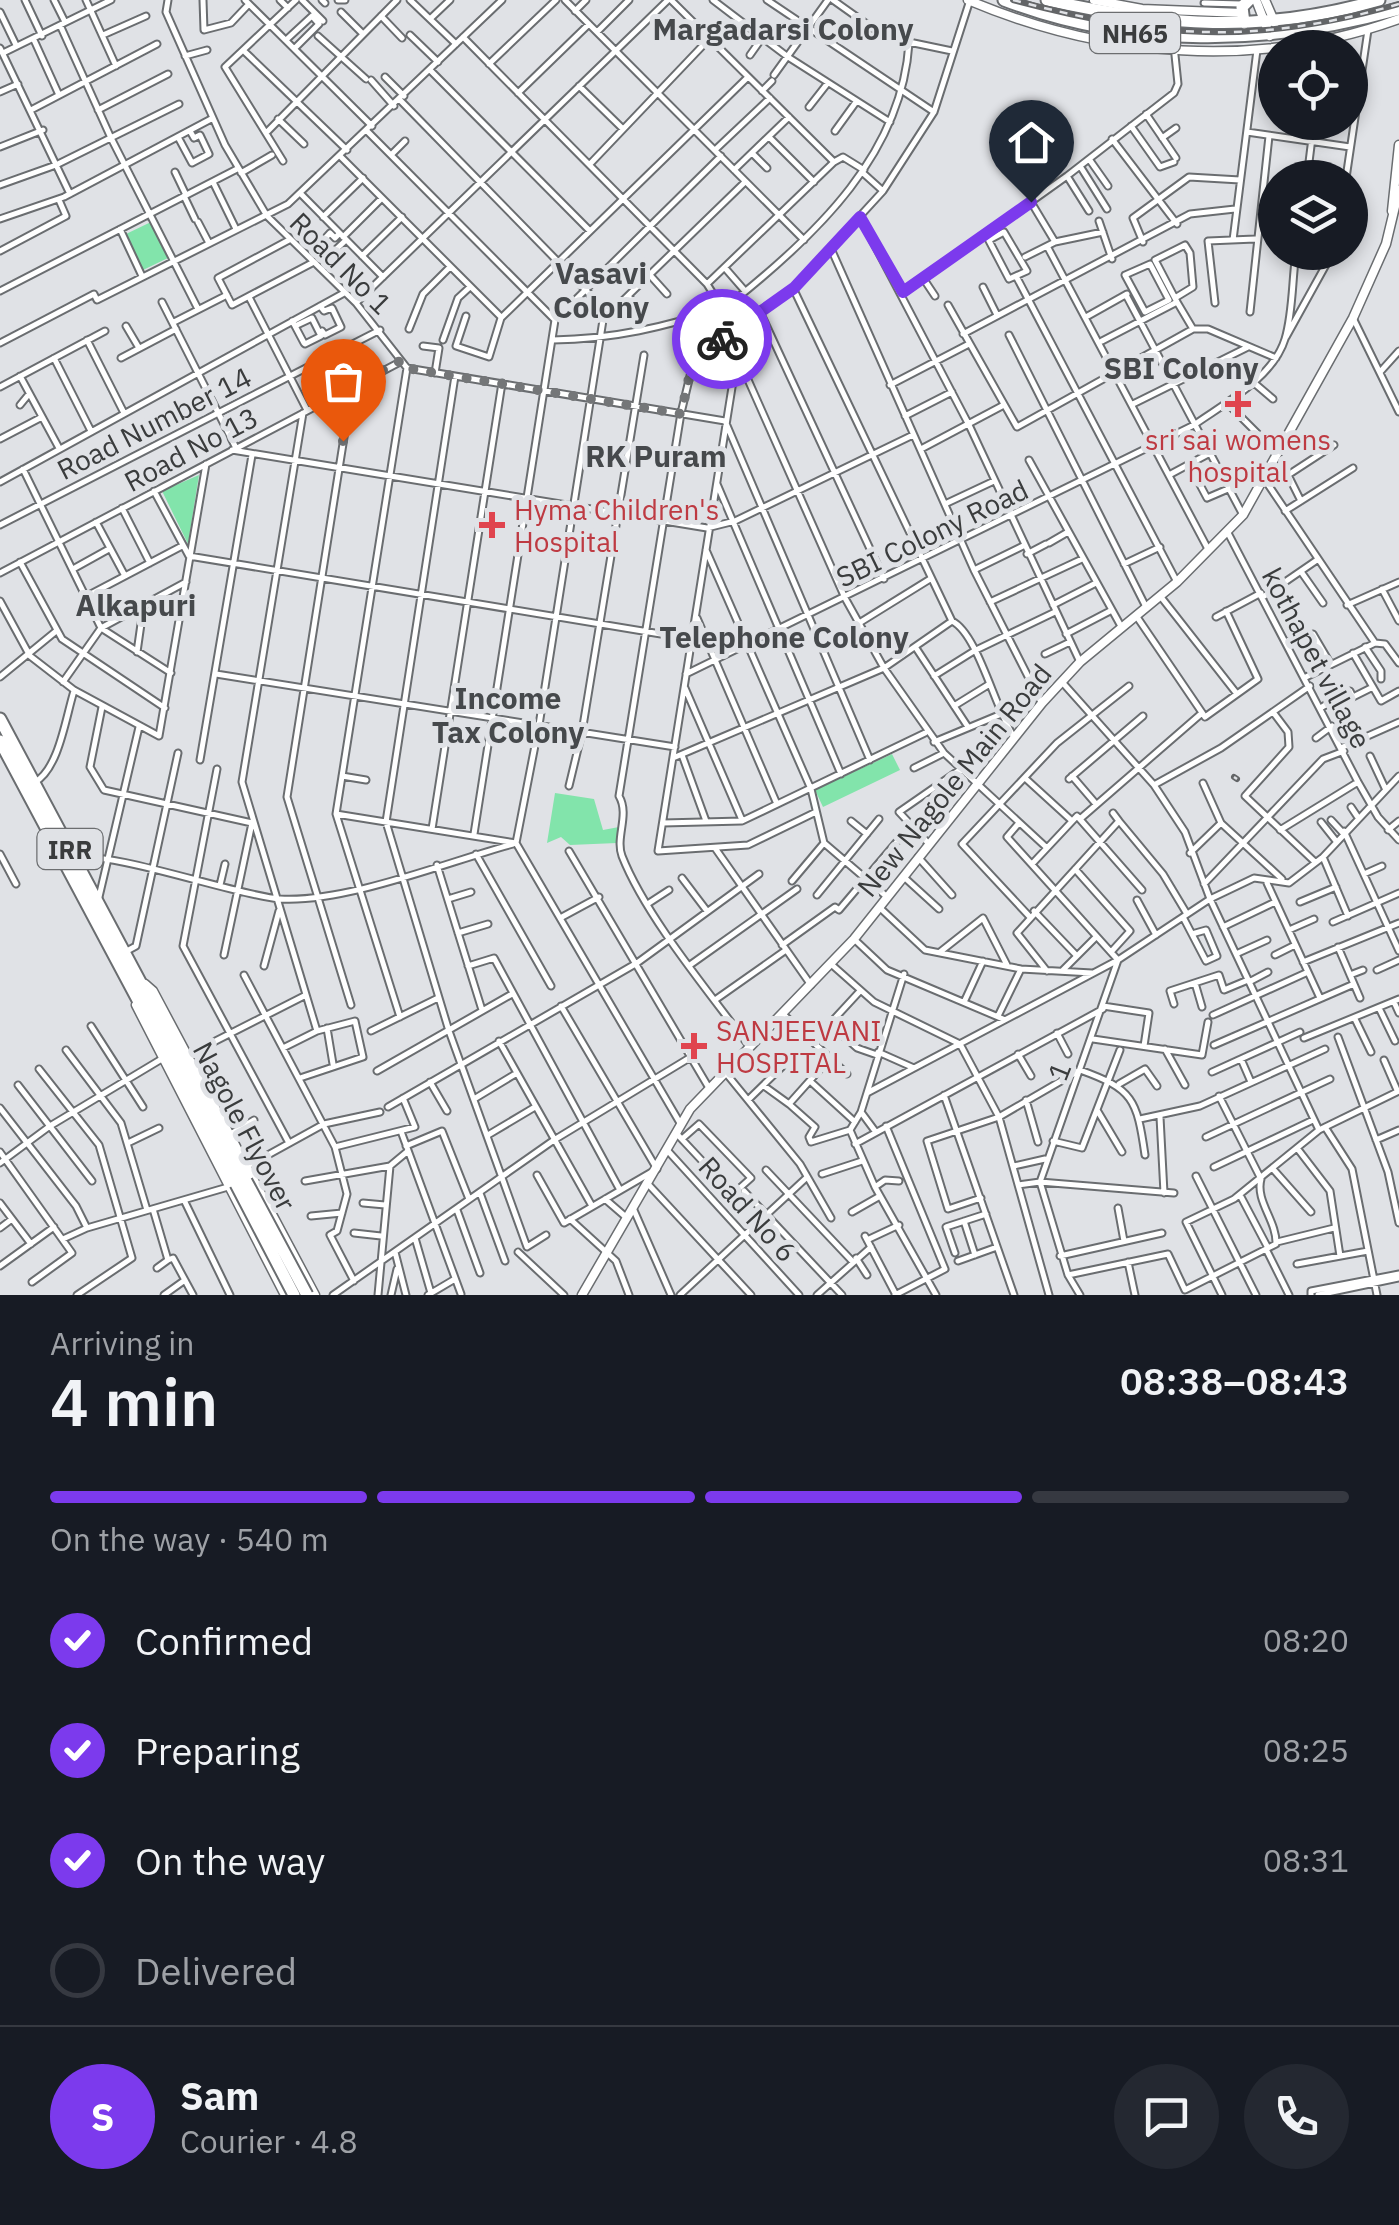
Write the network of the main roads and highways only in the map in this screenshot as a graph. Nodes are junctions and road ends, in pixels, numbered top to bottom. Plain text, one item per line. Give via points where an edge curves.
1 (1004, 0) edge
2 (1047, 0) edge
3 (1373, 1) edge
4 (1353, 3) edge
5 (1247, 8) edge
6 (1399, 9) edge
7 (1127, 18) junction
8 (1273, 29) junction
9 (1278, 30) edge
10 (1347, 30) edge
11 (1124, 32) junction
12 (0, 719) edge
13 (0, 741) edge
14 (137, 985) junction
15 (239, 1180) junction
16 (294, 1295) edge
17 (307, 1295) edge

1 - 11 highway, NH65
2 - 7 highway, NH65
3 - 4 highway, NH65
4 - 8 highway, NH65
5 - 7 highway, NH65 via 1192,25
5 - 8 highway, NH65
6 - 10 highway, NH65
7 - 11 highway
8 - 9 highway, NH65
8 - 11 highway, NH65 via 1174,36
12 - 14 highway, IRR
13 - 14 highway, IRR
14 - 15 highway, Nagole Flyover / IRR
15 - 16 highway, Nagole Flyover / IRR, bridge
15 - 17 highway, Nagole Flyover / IRR, bridge

